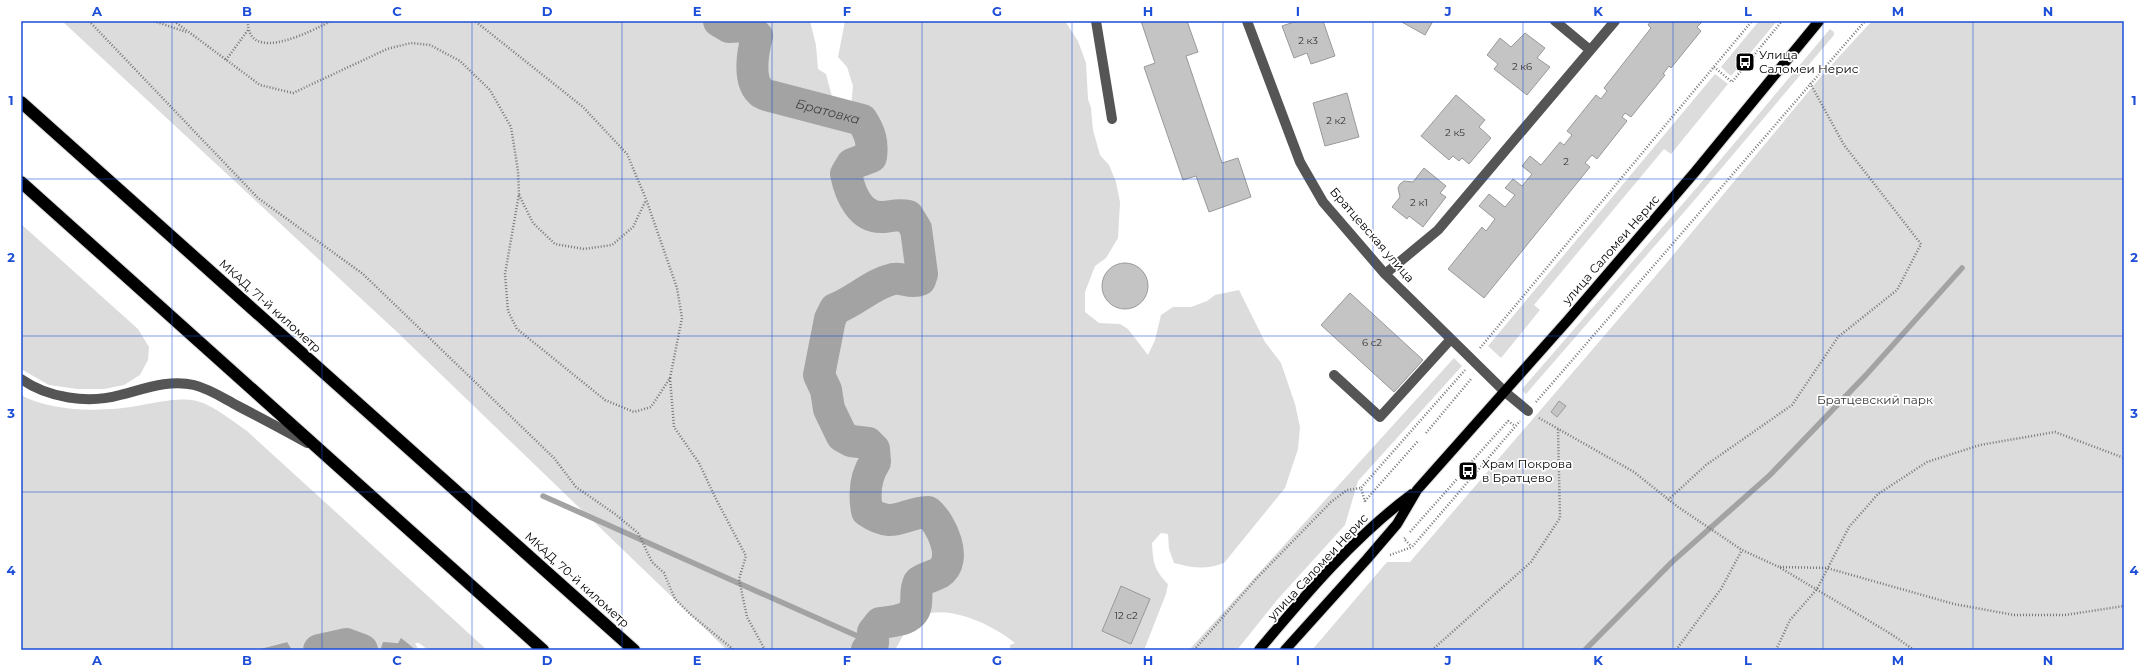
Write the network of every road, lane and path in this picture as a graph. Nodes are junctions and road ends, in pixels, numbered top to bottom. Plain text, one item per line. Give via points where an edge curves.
1 (89, 21) edge
2 (154, 21) edge
3 (174, 21) edge
4 (248, 21) edge
5 (331, 21) edge
6 (475, 21) edge
7 (1096, 21) edge
8 (1247, 21) edge
9 (1555, 21) edge
10 (1615, 21) edge
11 (1752, 21) edge
12 (1782, 21) edge
13 (1865, 21) edge
14 (1815, 22) edge
15 (248, 30) junction
16 (189, 33) junction
17 (1590, 50) junction
18 (226, 60) junction
19 (1714, 67) junction
20 (1810, 83) junction
21 (21, 102) edge
22 (1112, 119) dead end
23 (21, 182) edge
24 (519, 194) junction
25 (646, 200) junction
26 (1385, 274) junction
27 (1451, 339) junction
28 (1473, 360) junction
29 (1464, 372) junction
30 (1334, 376) dead end
31 (670, 378) junction
32 (21, 380) edge
33 (1505, 392) junction
34 (1528, 411) junction
35 (1514, 426) junction
36 (1558, 429) junction
37 (1426, 433) dead end
38 (1418, 441) dead end
39 (320, 449) junction
40 (2124, 458) edge
41 (1466, 468) dead end
42 (1457, 479) dead end
43 (1361, 488) junction
44 (1417, 490) junction
45 (1668, 500) junction
46 (501, 531) joint
47 (1412, 547) junction
48 (1742, 550) junction
49 (1385, 556) dead end
50 (1780, 566) junction
51 (1827, 568) junction
52 (1817, 589) junction
53 (2124, 606) edge
54 (543, 650) edge
55 (634, 650) edge
56 (734, 650) edge
57 (765, 650) edge
58 (943, 650) edge
59 (949, 650) edge
60 (1194, 650) edge
61 (1260, 650) edge
62 (1285, 650) edge
63 (1432, 650) edge
64 (1676, 650) edge
65 (1776, 650) edge
66 (1914, 650) edge

1 - 56 path via 258,198 363,274 554,458 576,487 615,514 638,534 652,562 664,573 675,599
2 - 16 path
3 - 16 path
4 - 15 path
5 - 15 path via 278,43 252,38
6 - 25 path via 588,112 628,154
7 - 22 street
8 - 26 street, Братцевская улица via 1300,162 1323,202
9 - 17 street
10 - 17 street
11 - 19 path
12 - 19 path via 1732,82
13 - 20 path
14 - 33 main road, улица Саломеи Нерис via 1695,172
15 - 18 path
16 - 18 path
17 - 26 street via 1438,230
18 - 24 path via 260,85 293,93 387,49 411,44 430,45 447,52 490,90 511,127
19 - 28 path via 1476,353
20 - 34 path
20 - 45 path via 1844,145 1921,244 1897,290 1838,337 1792,406 1706,465
21 - 46 highway, МКАД, 71-й километр
23 - 39 highway
24 - 25 path via 533,223 555,244 584,249 612,245 633,227
24 - 31 path via 505,274 508,311 517,329 605,400 634,412 650,407
25 - 31 path via 677,288 682,318
26 - 27 street, Братцевская улица
27 - 28 street, Братцевская улица
27 - 30 street via 1380,417
28 - 29 path
28 - 33 street, Братцевская улица
29 - 37 path via 1472,380
29 - 43 path
31 - 57 path via 674,426 699,462 746,556 739,579 747,617
32 - 39 street via 57,396 89,399 118,396 145,387 193,385 212,391
33 - 34 street, Братцевская улица
33 - 44 main road, улица Саломеи Нерис
34 - 35 path
34 - 36 path
35 - 41 path via 1508,421
35 - 47 path
36 - 45 path via 1634,472
36 - 63 path via 1560,518 1531,562
38 - 43 path via 1365,502
39 - 54 highway
40 - 51 path via 2056,432 1980,445 1927,462 1878,494 1849,527
42 - 47 path via 1404,539
43 - 60 path via 1347,490 1331,502 1256,579
44 - 61 main road, улица Саломеи Нерис via 1385,514 1349,549
44 - 62 main road, улица Саломеи Нерис via 1397,524
45 - 48 path
46 - 55 highway, МКАД, 70-й километр
47 - 49 path
48 - 50 path
48 - 64 path via 1721,589
50 - 51 path
50 - 52 path
51 - 52 path
51 - 53 path via 1911,593 1998,613 2065,615
52 - 65 path via 1790,620
52 - 66 path
58 - 59 path

